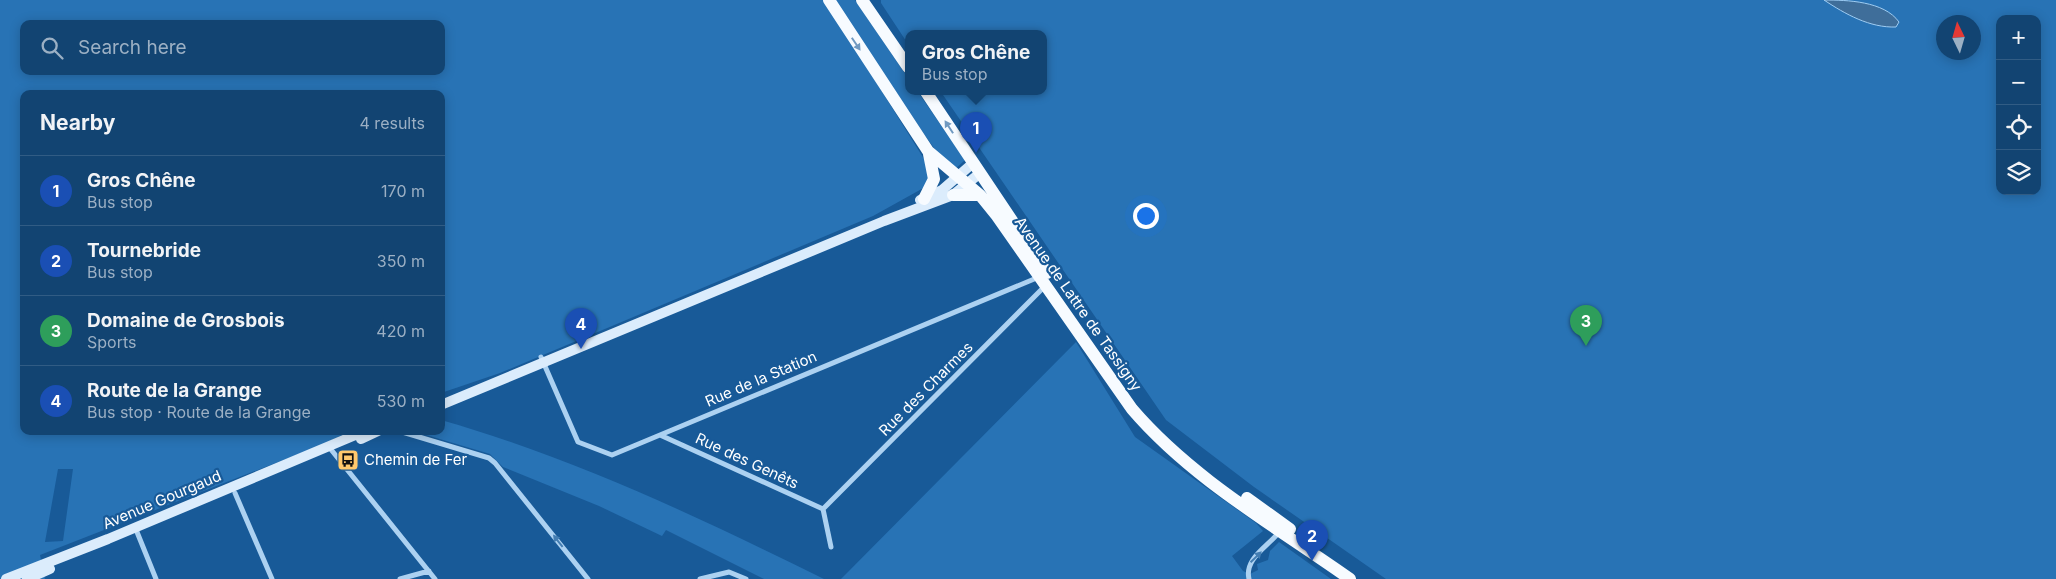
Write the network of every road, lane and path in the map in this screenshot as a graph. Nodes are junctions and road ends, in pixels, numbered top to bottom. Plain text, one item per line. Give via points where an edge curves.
1 (829, 0) edge
2 (862, 0) edge
3 (905, 63) edge
4 (928, 95) edge
5 (928, 151) junction
6 (976, 169) junction
7 (962, 181) junction
8 (953, 195) junction
9 (980, 195) junction
10 (926, 202) junction
11 (1042, 281) junction
12 (543, 360) junction
13 (445, 397) edge
14 (445, 403) edge
15 (358, 435) edge
16 (368, 435) edge
17 (412, 435) edge
18 (660, 435) junction
19 (332, 449) junction
20 (235, 493) junction
21 (823, 509) junction
22 (1282, 527) junction
23 (137, 532) junction
24 (831, 547) dead end
25 (49, 571) edge
26 (429, 571) junction
27 (6, 579) edge
28 (26, 579) edge
29 (156, 579) edge
30 (272, 579) edge
31 (400, 579) edge
32 (435, 579) edge
33 (588, 579) edge
34 (700, 579) edge
35 (746, 579) edge
36 (1249, 579) edge
37 (1350, 579) edge
38 (1362, 579) edge

1 -> 5 main road, Avenue de Lattre de Tassigny
2 - 3 main road
6 -> 4 main road
5 - 7 main road, Avenue de Lattre de Tassigny
5 - 10 main road via 934,179
6 - 7 main road
6 - 22 main road via 1144,414 1166,437
7 - 8 main road
7 - 9 main road, Avenue de Lattre de Tassigny
7 - 10 main road
8 - 9 main road
8 - 10 main road
9 - 11 main road, Avenue de Lattre de Tassigny
10 - 12 main road
11 - 18 street, Rue de la Station
11 - 21 street, Rue des Charmes
11 - 22 main road, Avenue de Lattre de Tassigny via 1147,426 1204,477
12 - 13 main road
12 - 14 main road
12 - 18 street, Rue de la Station via 578,442 612,455
15 - 19 main road
16 - 19 main road
33 -> 17 street via 495,462
18 - 21 street, Rue des Genêts
19 - 20 main road, Avenue Gourgaud
19 - 25 main road, Avenue Gourgaud
19 - 26 street
20 - 23 main road, Avenue Gourgaud
20 - 30 street
21 - 24 street
36 -> 22 street via 1250,562
22 - 37 main road, Avenue de Lattre de Tassigny
22 - 38 main road
23 - 25 main road, Avenue Gourgaud
23 - 29 street
25 - 27 main road, Avenue Gourgaud
25 - 28 main road, Avenue Gourgaud
26 - 31 street
26 - 32 street
34 - 35 street via 733,573

